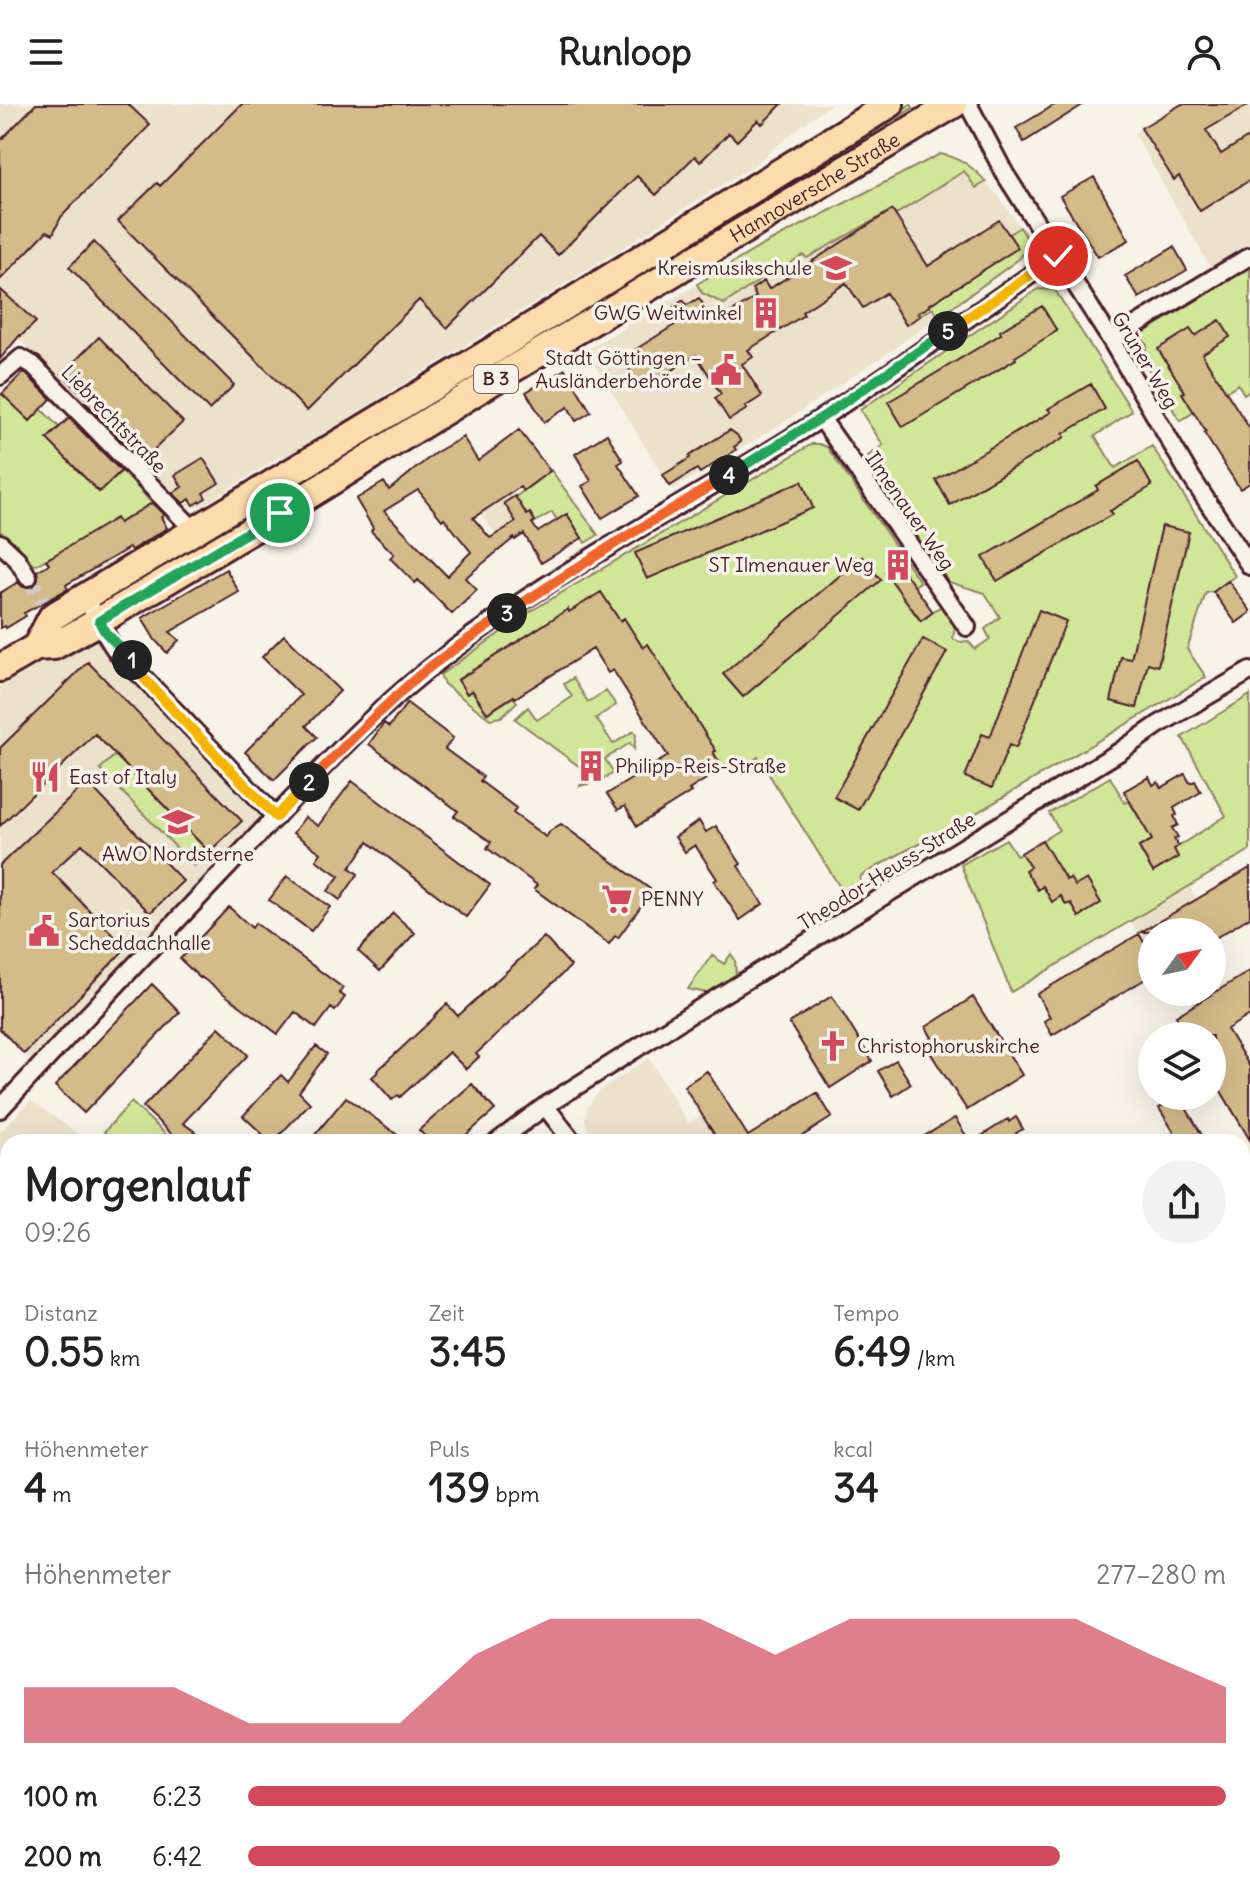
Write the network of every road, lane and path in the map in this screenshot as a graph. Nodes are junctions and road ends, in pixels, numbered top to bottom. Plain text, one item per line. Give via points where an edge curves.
1 (890, 104) edge
2 (955, 104) edge
3 (968, 104) edge
4 (1005, 174) junction
5 (1058, 256) junction
6 (1250, 256) edge
7 (1111, 340) junction
8 (0, 376) edge
9 (821, 418) junction
10 (195, 531) junction
11 (0, 543) edge
12 (1250, 566) edge
13 (28, 577) tunnel mouth
14 (85, 597) junction
15 (102, 626) junction
16 (967, 627) dead end
17 (36, 647) junction
18 (0, 668) edge
19 (1250, 671) edge
20 (276, 817) junction
21 (545, 1106) junction
22 (0, 1109) edge
23 (508, 1134) edge
24 (567, 1134) edge

1 - 10 main road, Hannoversche Straße / B 3
2 - 4 street, Grüner Weg
2 - 15 main road, Hannoversche Straße / B 3 via 514,368
3 - 4 street, Grüner Weg
4 - 5 street, Grüner Weg
5 - 7 street, Grüner Weg
5 - 9 street
6 - 7 street
7 - 12 street, Grüner Weg
8 - 10 street, Liebrechtstraße via 21,358 33,365
9 - 16 street, Ilmenauer Weg
9 - 20 street via 453,650 366,725
10 - 14 main road, B 3
11 - 13 street
14 - 15 street
14 - 17 main road, B 3 via 48,610
15 - 17 main road, B 3 via 54,646
15 - 20 street via 114,650
17 - 18 main road, B 3
19 - 21 street, Theodor-Heuss-Straße
20 - 22 street
21 - 23 street, Theodor-Heuss-Straße
21 - 24 street

